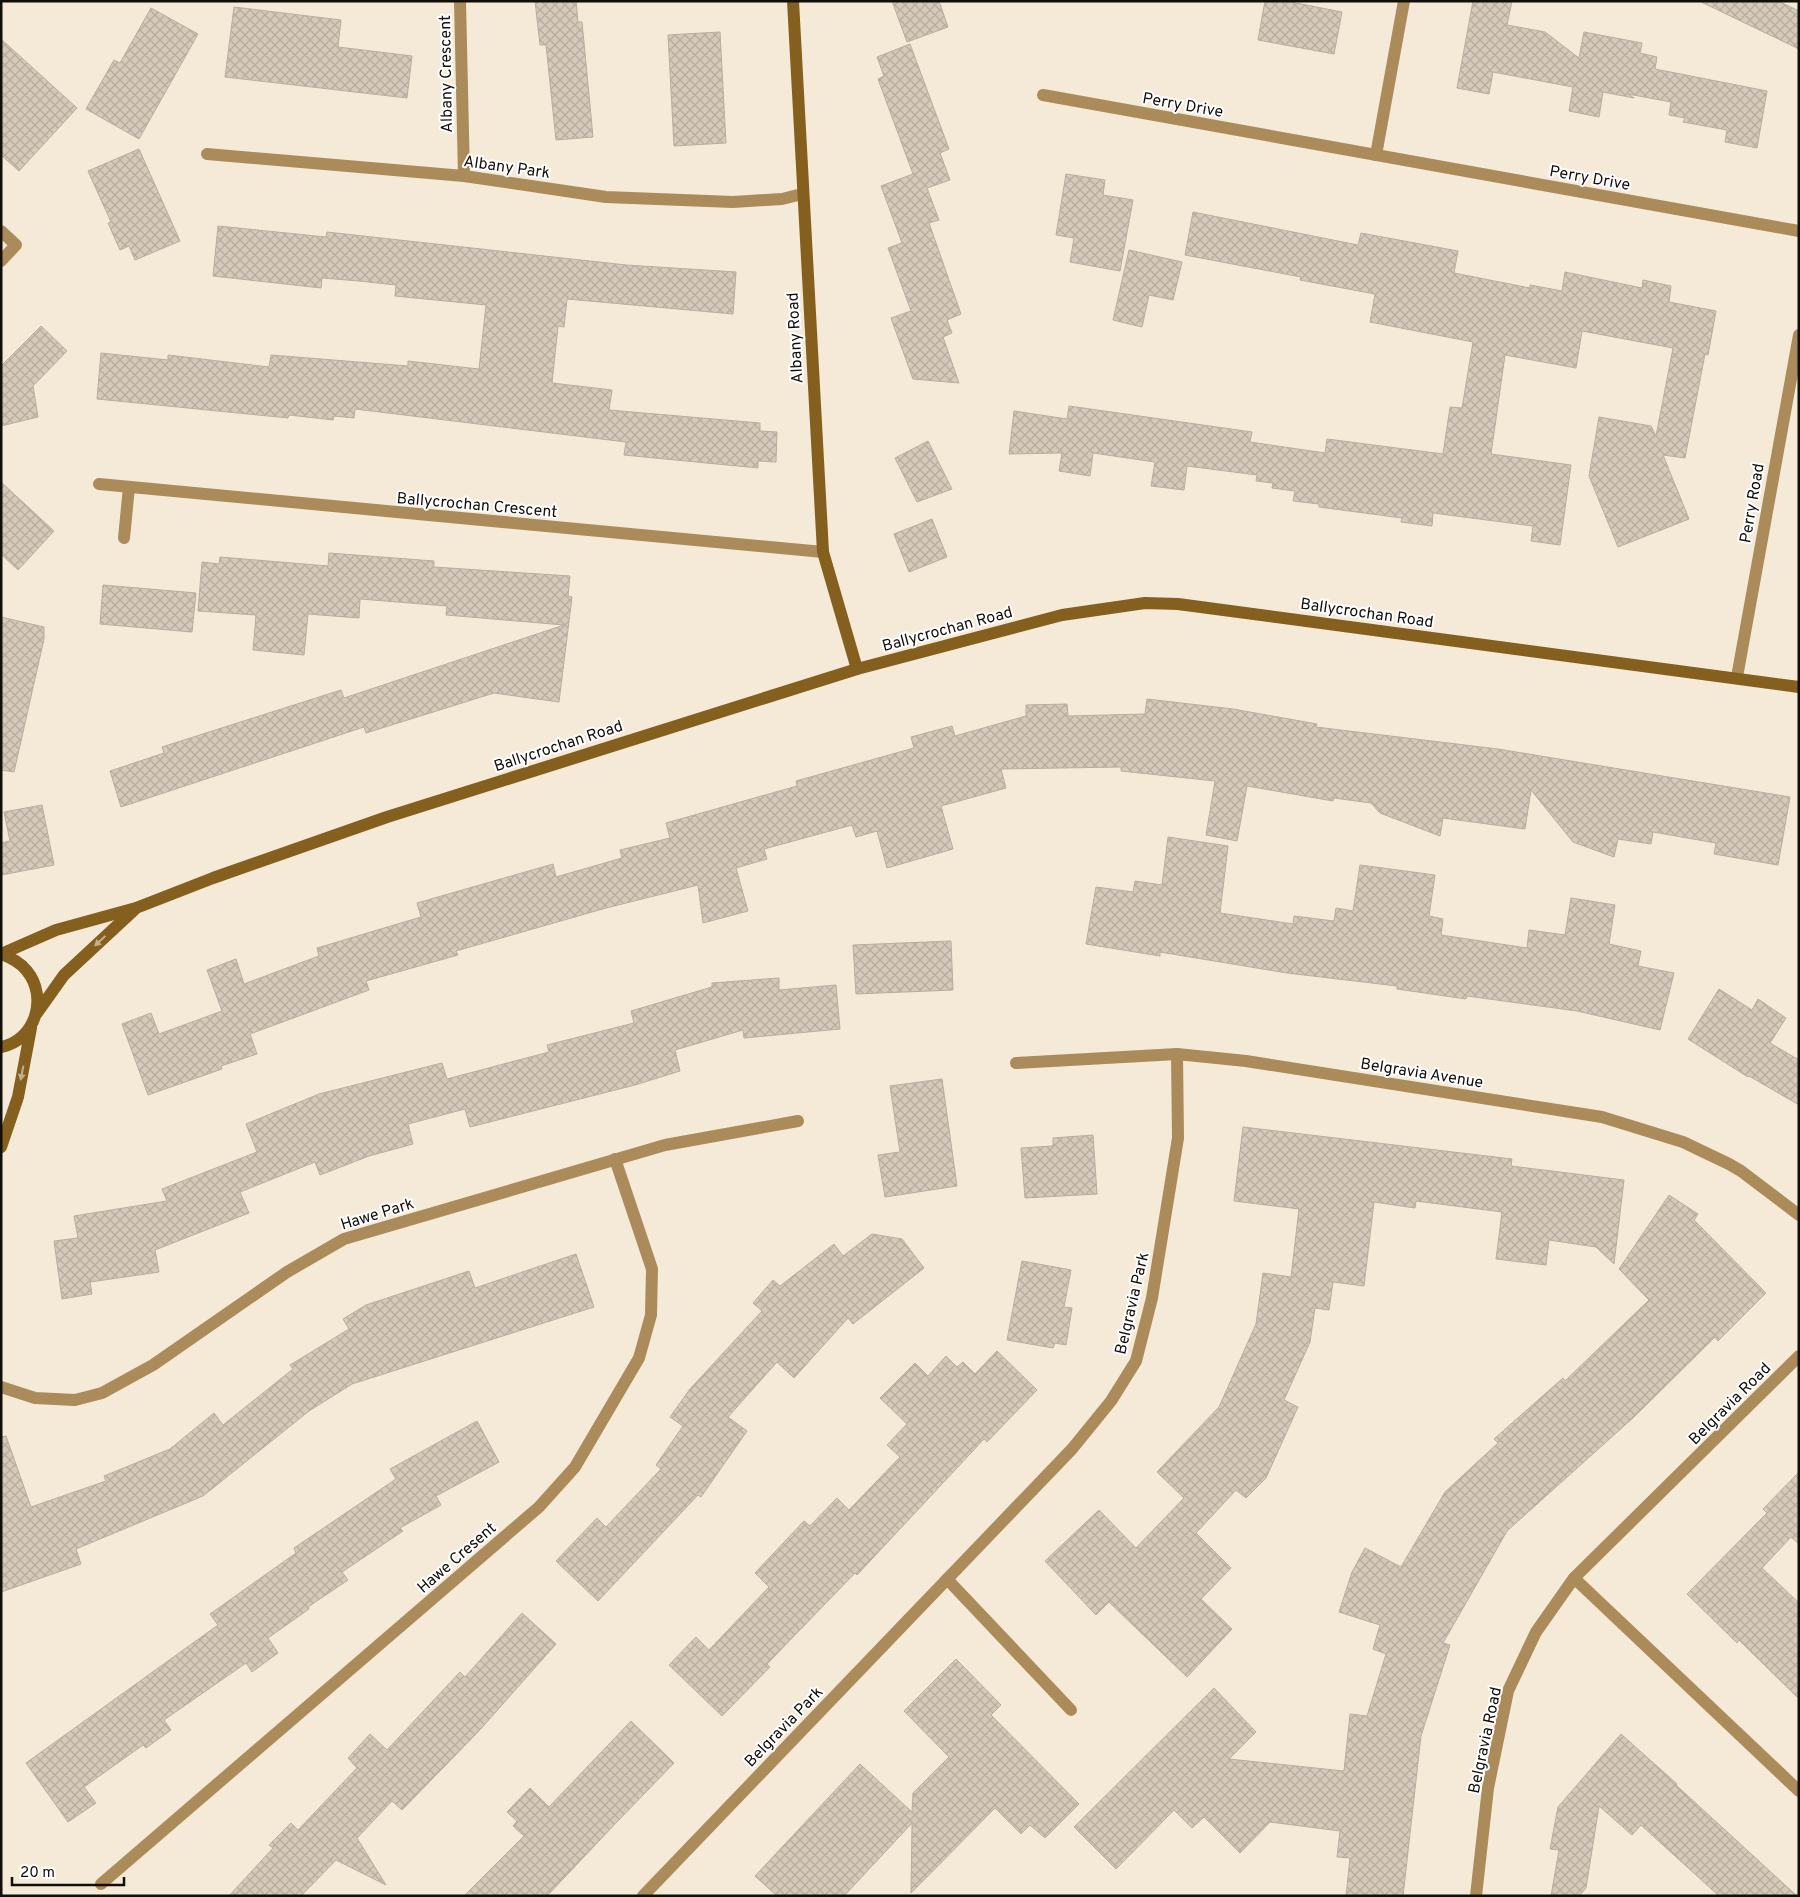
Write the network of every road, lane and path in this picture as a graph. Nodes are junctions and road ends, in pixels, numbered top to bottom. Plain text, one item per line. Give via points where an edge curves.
1 (460, 1) edge
2 (793, 1) edge
3 (1404, 1) edge
4 (1043, 95) dead end
5 (207, 154) dead end
6 (1376, 156) junction
7 (464, 176) junction
8 (802, 194) junction
9 (1, 231) edge
10 (1799, 231) edge
11 (1, 261) edge
12 (1799, 335) edge
13 (99, 484) dead end
14 (129, 487) junction
15 (124, 538) dead end
16 (823, 552) junction
17 (857, 669) junction
18 (1737, 677) junction
19 (1799, 687) edge
20 (136, 908) junction
21 (1, 954) edge
22 (34, 1019) junction
23 (1, 1047) edge
24 (1176, 1054) junction
25 (1016, 1063) dead end
26 (798, 1121) dead end
27 (1, 1147) edge
28 (615, 1159) junction
29 (1799, 1215) edge
30 (1799, 1356) edge
31 (1, 1386) edge
32 (1574, 1578) junction
33 (946, 1579) junction
34 (1071, 1710) dead end
35 (1799, 1791) edge
36 (101, 1884) dead end
37 (643, 1896) edge
38 (1476, 1896) edge

1 - 7 street, Albany Crescent
2 - 8 street, Albany Road
3 - 6 street
4 - 6 street, Perry Drive
5 - 7 street, Albany Park
6 - 10 street, Perry Drive
7 - 8 street, Albany Park via 606,197 733,202 782,199
8 - 16 street, Albany Road
9 - 11 street via 16,244
12 - 18 street, Perry Road
13 - 14 street, Ballycrochan Crescent
14 - 15 street
14 - 16 street, Ballycrochan Crescent
16 - 17 street, Albany Road
17 - 18 street, Ballycrochan Road via 1062,615 1145,603 1178,604
17 - 20 street, Ballycrochan Road via 386,817
18 - 19 street, Ballycrochan Road
20 - 21 street, Ballycrochan Road via 56,930
20 -> 22 street, Ballycrochan Road via 64,975
21 - 22 street via 21,965 35,983 38,998
22 - 23 street via 21,1038
22 -> 27 street via 18,1097
24 - 25 street, Belgravia Avenue
24 - 29 street, Belgravia Avenue via 1246,1061 1602,1117 1683,1142 1729,1164
24 - 33 street, Belgravia Park via 1178,1138 1152,1298 1136,1361 1111,1402 1072,1449
26 - 28 street, Hawe Park via 665,1145
28 - 31 street, Hawe Park via 344,1239 287,1272 153,1365 102,1393 75,1400 35,1398
28 - 36 street, Hawe Cresent via 652,1269 651,1315 639,1358 575,1467 539,1507
30 - 32 street, Belgravia Road
32 - 35 street
32 - 38 street, Belgravia Road via 1536,1632 1508,1691 1488,1788
33 - 34 street
33 - 37 street, Belgravia Park

